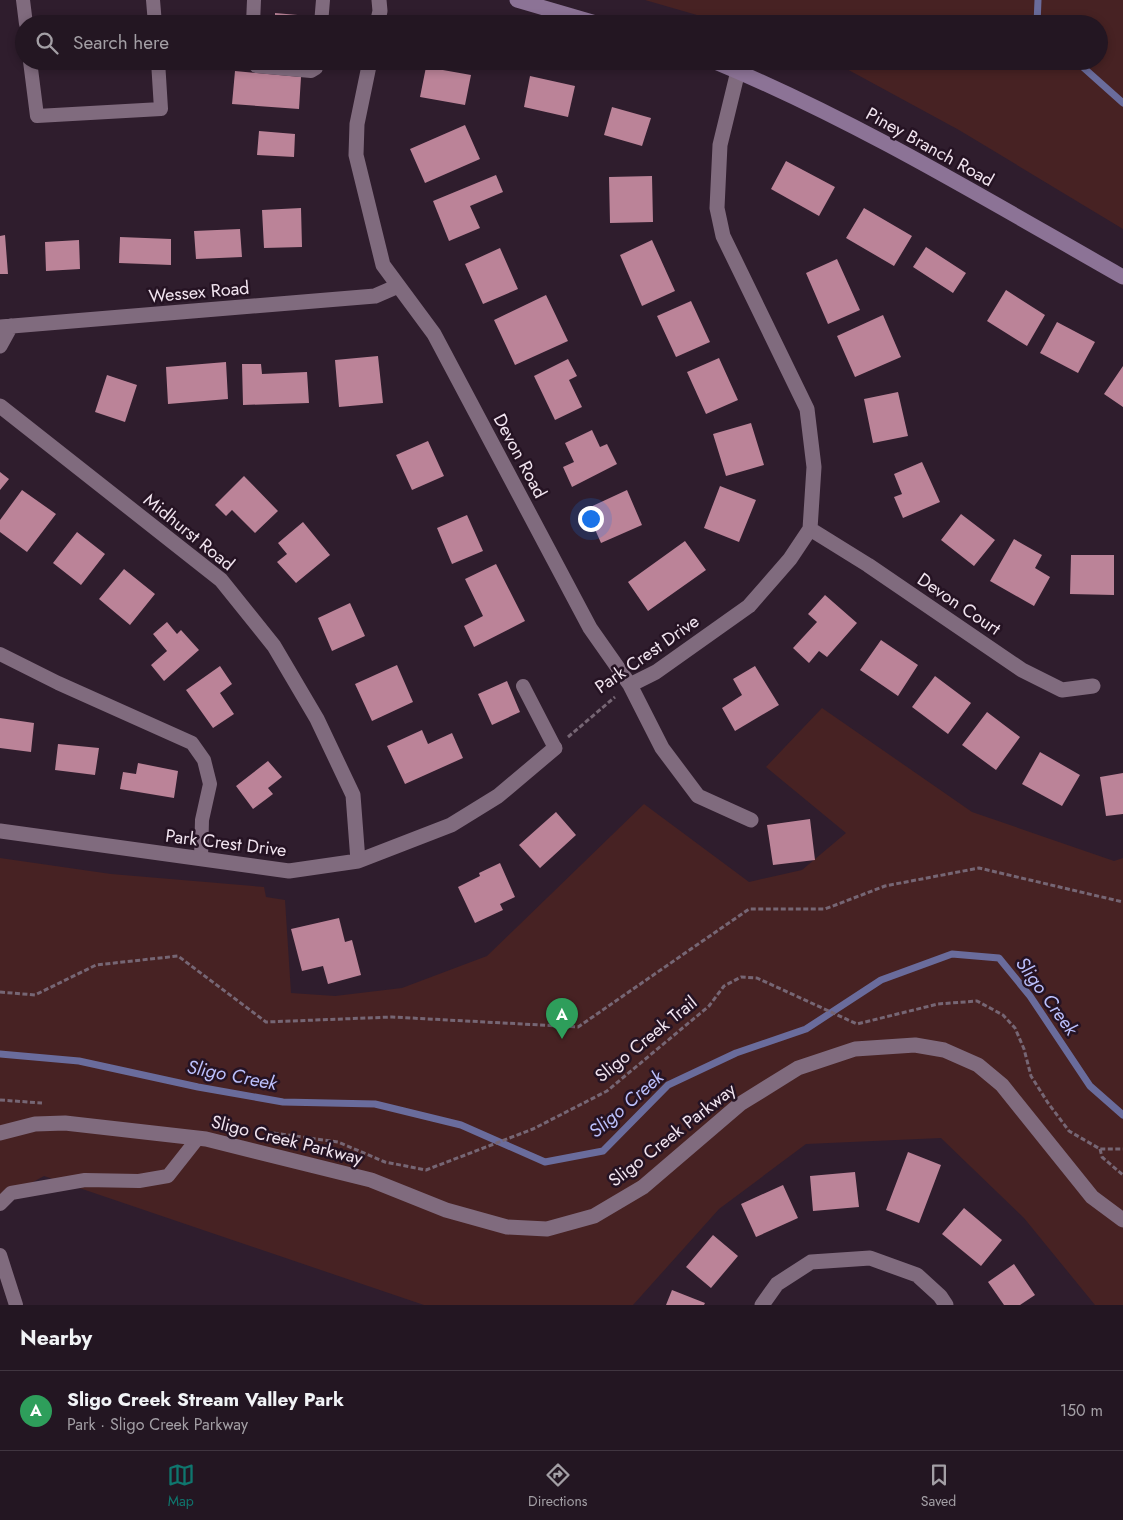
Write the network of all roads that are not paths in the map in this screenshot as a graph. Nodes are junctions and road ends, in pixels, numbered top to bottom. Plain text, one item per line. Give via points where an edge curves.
1 (23, 0) edge
2 (153, 0) edge
3 (254, 0) edge
4 (323, 0) edge
5 (379, 0) edge
6 (517, 0) edge
7 (25, 15) edge
8 (154, 15) edge
9 (253, 15) edge
10 (322, 15) edge
11 (379, 15) edge
12 (568, 15) edge
13 (31, 70) edge
14 (159, 70) edge
15 (299, 70) edge
16 (312, 70) edge
17 (368, 70) edge
18 (738, 71) joint
19 (1123, 277) edge
20 (398, 286) junction
21 (6, 326) edge
22 (0, 346) edge
23 (0, 406) edge
24 (810, 529) junction
25 (0, 654) edge
26 (630, 685) junction
27 (523, 686) dead end
28 (1092, 686) dead end
29 (554, 748) joint
30 (751, 820) dead end
31 (0, 831) edge
32 (201, 859) junction
33 (358, 861) junction
34 (0, 1133) edge
35 (198, 1138) junction
36 (0, 1204) edge
37 (1123, 1220) edge
38 (0, 1255) edge
39 (16, 1305) edge
40 (762, 1305) edge
41 (946, 1305) edge

1 - 7 lane
2 - 8 lane
3 - 9 lane
4 - 10 lane
5 - 11 street
6 - 12 main road
13 - 14 lane via 37,116 161,110
15 - 16 lane
17 - 20 street, Devon Road via 357,124 356,155 382,265
18 - 19 main road, Piney Branch Road via 876,137
18 - 24 street, Park Crest Drive via 720,145 717,208 723,236 807,409 814,467
20 - 21 street, Wessex Road via 375,296
20 - 26 street, Devon Road via 434,334 590,628
21 - 22 street
23 - 33 street, Midhurst Road via 222,580 274,646 317,719 353,795
24 - 26 street, Park Crest Drive via 790,559 749,606 656,672
24 - 28 street, Devon Court via 1022,670 1062,690
25 - 32 lane via 192,743 204,760 210,784 202,820
26 - 30 street, Devon Road via 662,748 698,796
27 - 29 lane
29 - 33 street, Park Crest Drive via 498,796 451,825
31 - 32 street, Park Crest Drive
32 - 33 street, Park Crest Drive via 289,871
34 - 35 street, Sligo Creek Parkway via 35,1124 66,1123
35 - 36 lane via 168,1176 139,1182 85,1180 11,1193
35 - 37 street, Sligo Creek Parkway via 371,1180 446,1210 499,1224 547,1229 594,1216 643,1186 740,1104 798,1068 855,1049 915,1045 944,1050 978,1065 1002,1085 1092,1197
38 - 39 lane
40 - 41 street via 777,1284 811,1262 870,1258 917,1276

